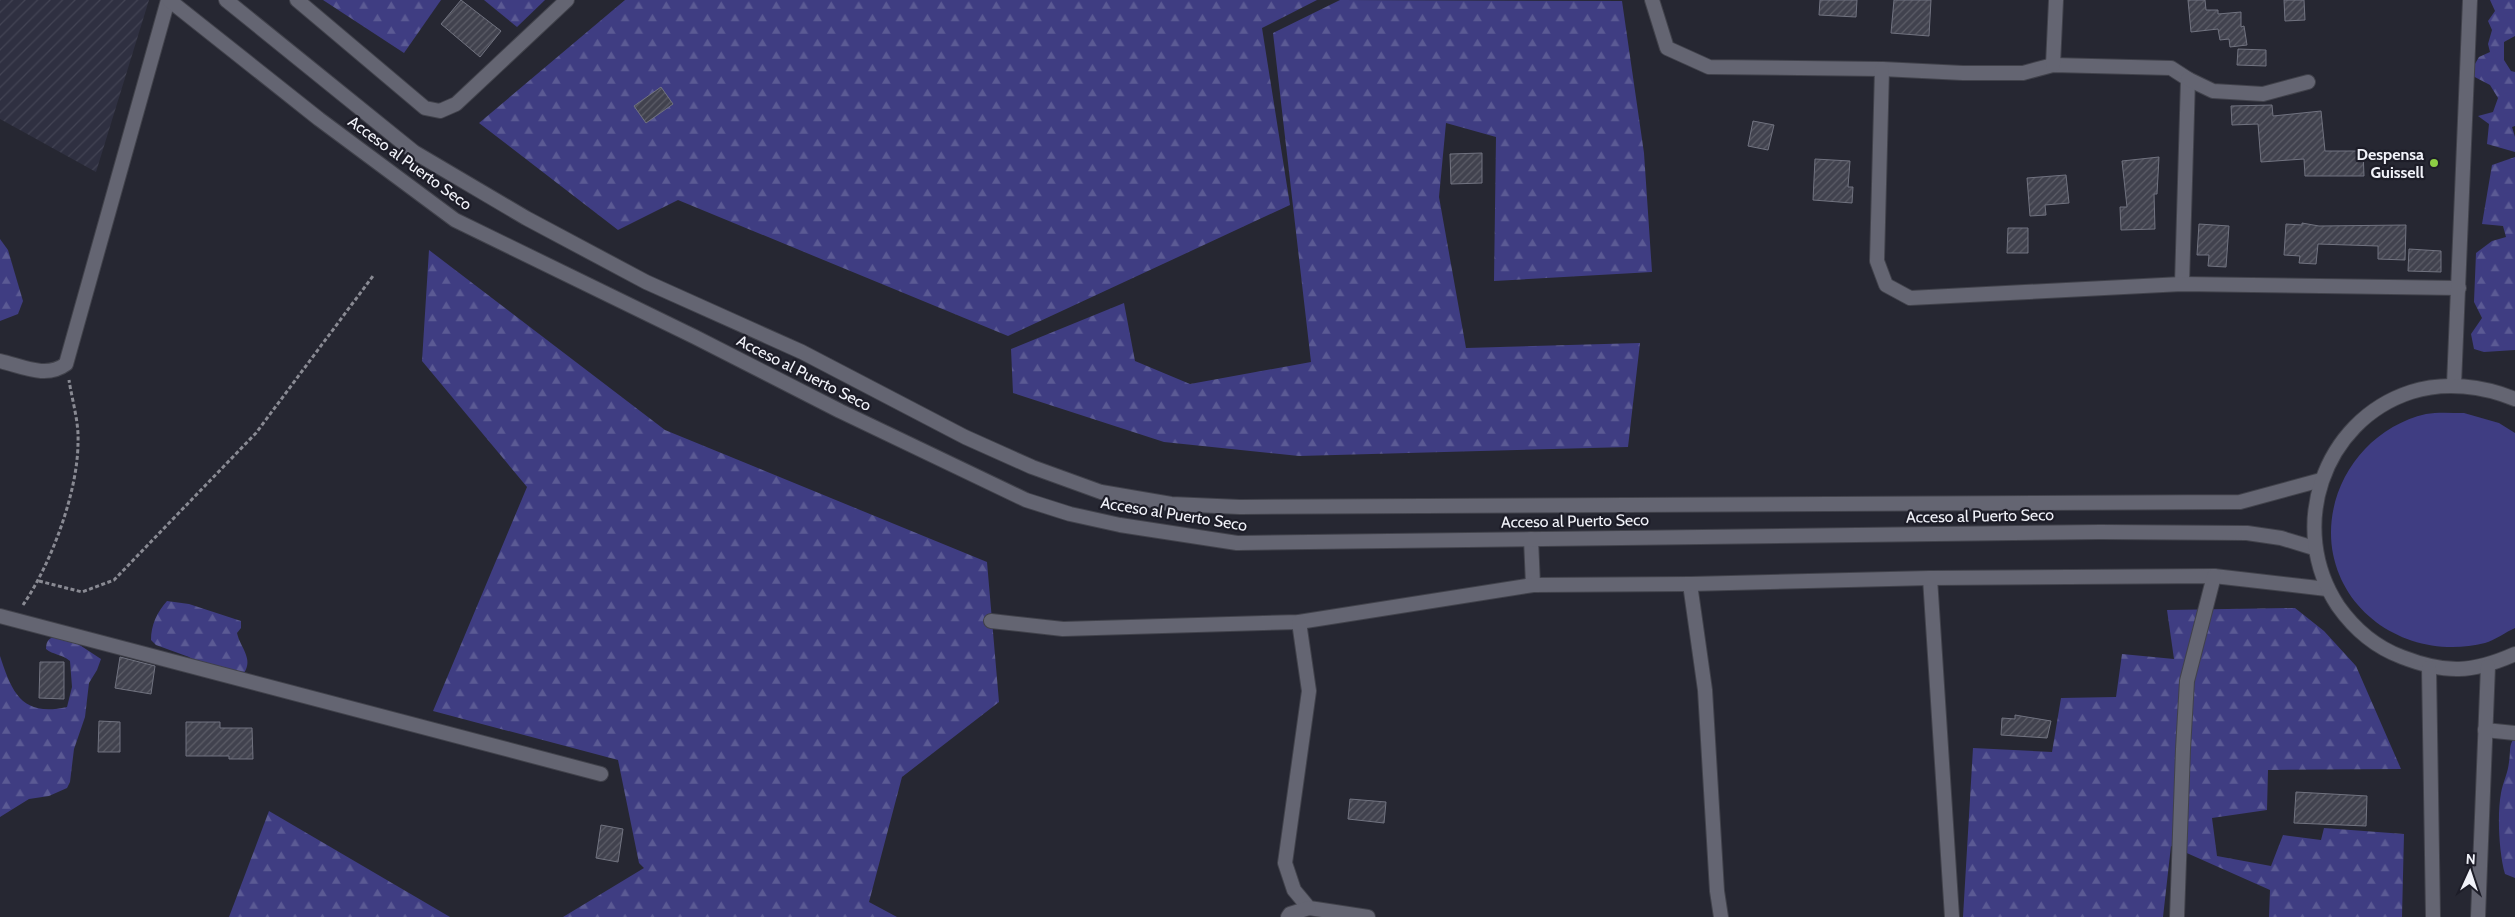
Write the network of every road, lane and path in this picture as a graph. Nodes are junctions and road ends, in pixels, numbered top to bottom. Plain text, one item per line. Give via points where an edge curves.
1 (168, 0) edge
2 (226, 0) edge
3 (297, 0) edge
4 (567, 0) edge
5 (1652, 0) edge
6 (2056, 0) edge
7 (2470, 0) edge
8 (2053, 64) junction
9 (1882, 69) junction
10 (2188, 79) junction
11 (2308, 82) dead end
12 (373, 276) dead end
13 (2182, 284) junction
14 (2459, 288) junction
15 (0, 361) edge
16 (66, 364) junction
17 (2454, 385) junction
18 (2515, 399) edge
19 (2321, 480) junction
20 (1531, 539) junction
21 (2314, 548) junction
22 (2214, 576) junction
23 (1930, 578) junction
24 (39, 581) junction
25 (1690, 584) junction
26 (1534, 585) junction
27 (2327, 589) junction
28 (6, 618) edge
29 (991, 621) dead end
30 (1299, 622) junction
31 (2515, 654) edge
32 (2488, 666) junction
33 (2430, 668) junction
34 (2485, 730) junction
35 (2515, 733) edge
36 (602, 774) dead end
37 (1309, 908) junction
38 (1288, 917) edge
39 (1368, 917) edge
40 (1721, 917) edge
41 (1952, 917) edge
42 (2177, 917) edge
43 (2433, 917) edge
44 (2478, 917) edge

1 - 16 street
1 - 20 street, Acceso al Puerto Seco via 319,119 455,220 1026,500 1120,526 1238,543
2 - 19 street, Acceso al Puerto Seco via 414,152 526,218 646,282 802,352 965,437 1032,468 1101,492 1171,504 1240,507 2240,502
3 - 4 street via 426,108 440,111 456,104
5 - 9 street via 1667,48 1709,67
6 - 8 street
7 - 14 street
8 - 9 street via 2023,72
8 - 10 street via 2171,68
9 - 13 street via 1877,261 1886,285 1910,298
10 - 11 street via 2213,91 2263,94
10 - 13 street
12 - 24 path via 256,433 114,580 82,592
13 - 14 street
14 - 17 street
15 - 16 street via 46,372 57,371
16 - 24 path via 78,441 69,503
17 - 18 street via 2494,390
17 - 19 street via 2411,392 2373,412 2342,442
19 - 21 street via 2313,518
20 - 21 street, Acceso al Puerto Seco via 2247,533 2281,538
20 - 26 street
21 - 27 street
22 - 23 street
22 - 27 street
22 - 42 street via 2188,681
23 - 25 street
23 - 41 street
24 - 28 path
25 - 26 street
25 - 40 street via 1705,690
26 - 30 street
27 - 33 street via 2350,623 2383,650
28 - 36 street
29 - 30 street via 1063,629
30 - 37 street via 1309,691 1285,863 1294,890
31 - 32 street
32 - 33 street
32 - 34 street
33 - 43 street
34 - 35 street
34 - 44 street
37 - 38 street
37 - 39 street

